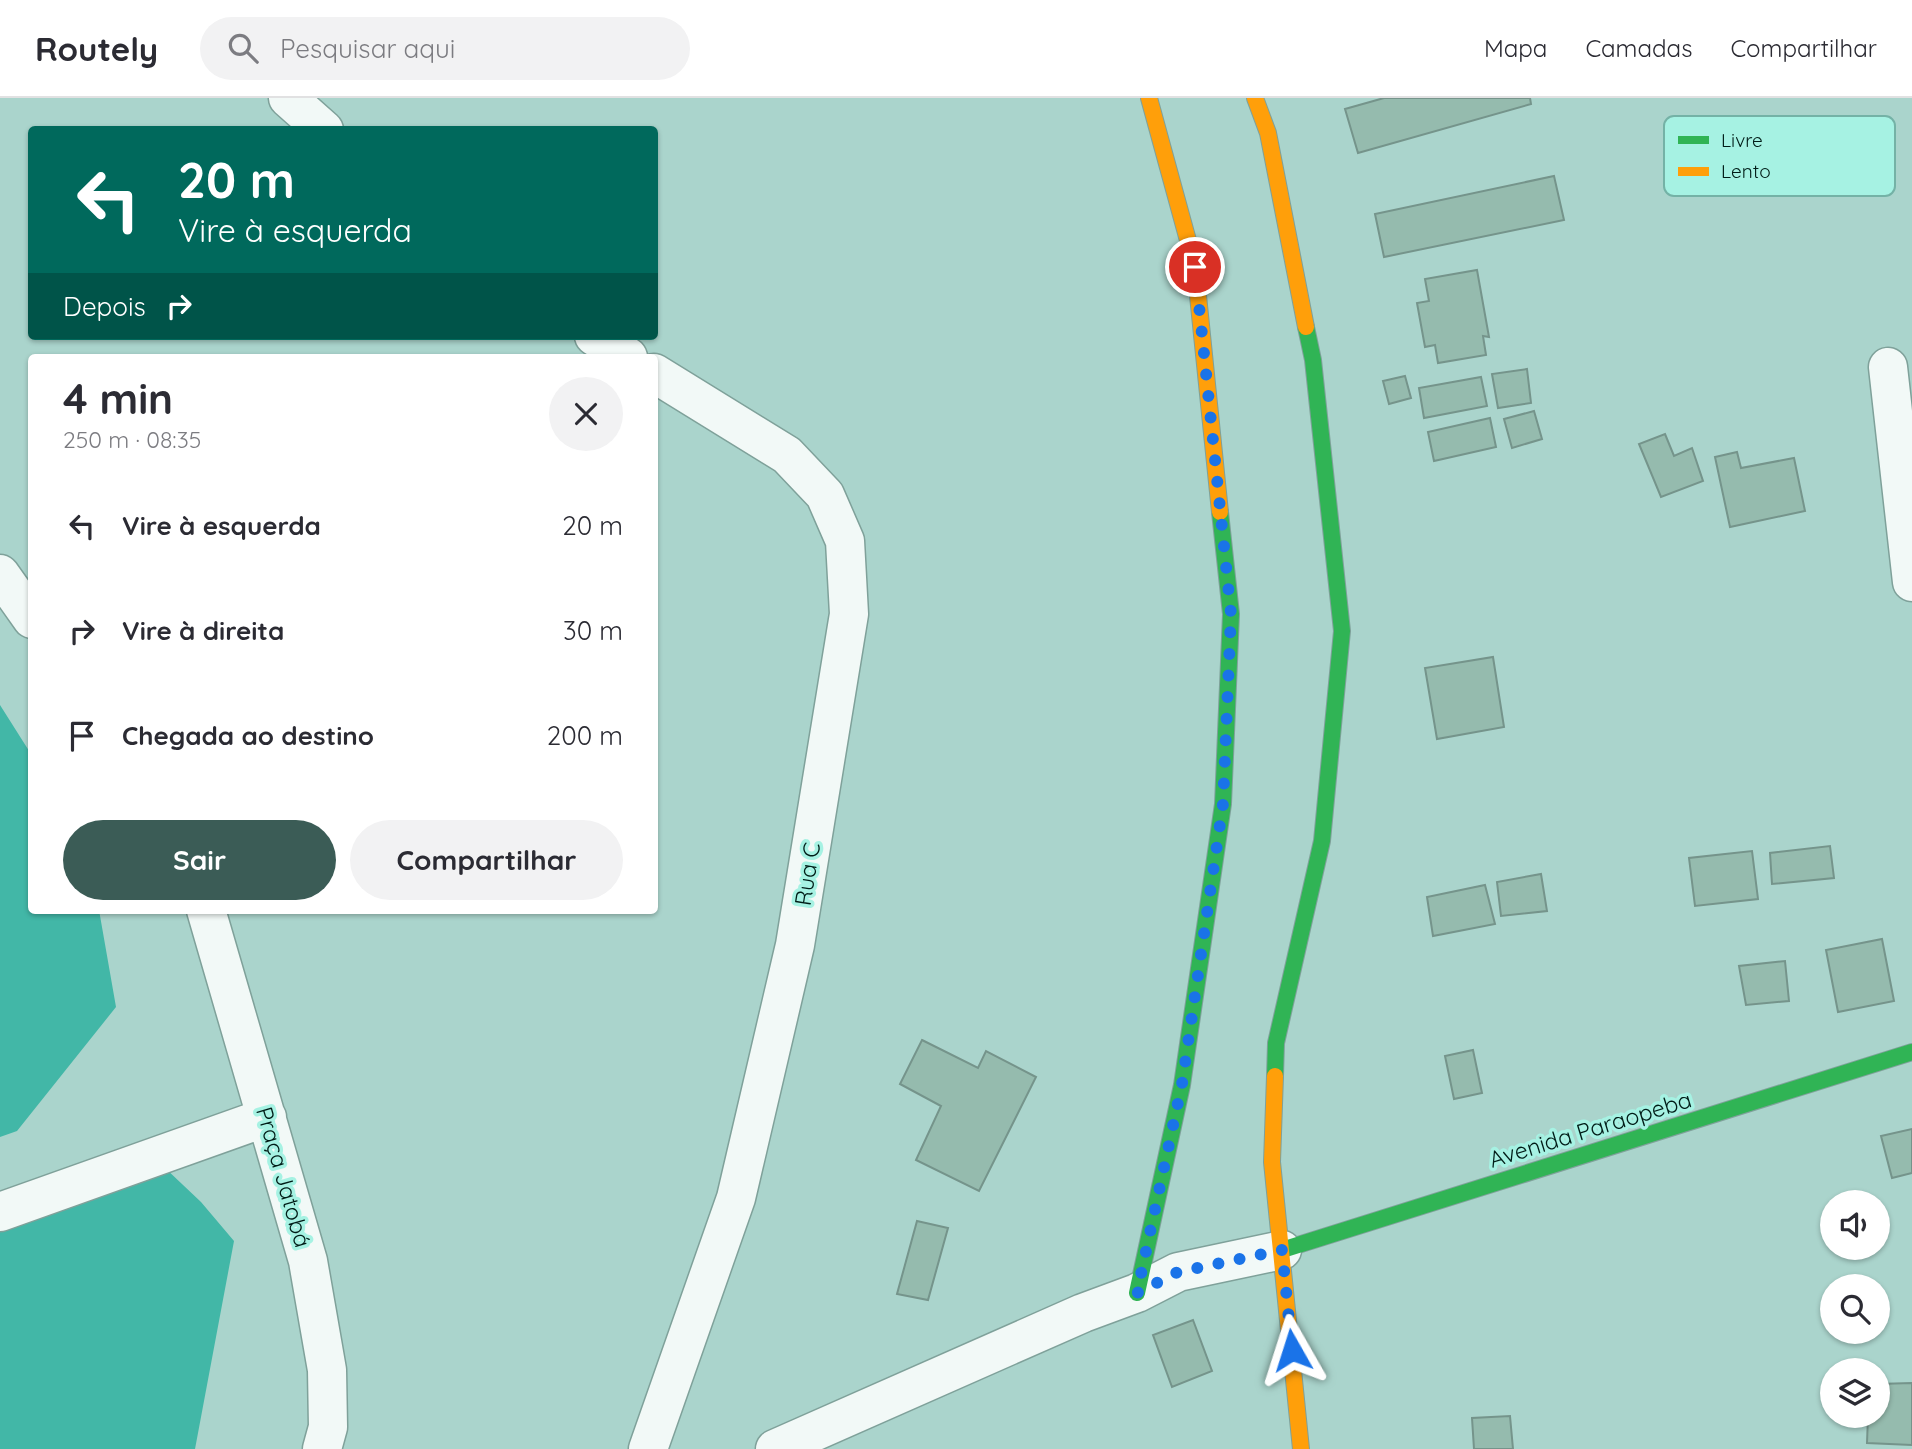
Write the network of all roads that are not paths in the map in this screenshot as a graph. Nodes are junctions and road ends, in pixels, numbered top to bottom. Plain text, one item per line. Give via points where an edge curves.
1 (288, 98) edge
2 (1149, 98) edge
3 (1255, 98) edge
4 (320, 126) edge
5 (600, 340) edge
6 (623, 354) edge
7 (1888, 367) dead end
8 (658, 375) edge
9 (0, 574) edge
10 (1912, 582) edge
11 (28, 613) edge
12 (207, 914) edge
13 (1912, 1052) edge
14 (267, 1117) junction
15 (0, 1212) edge
16 (1282, 1250) junction
17 (1137, 1293) junction
18 (322, 1449) edge
19 (648, 1449) edge
20 (775, 1449) edge
21 (1301, 1449) edge

1 - 4 street
2 - 17 street via 1195,267 1231,614 1223,804 1182,1084
3 - 16 street via 1268,133 1313,360 1342,631 1322,841 1276,1043 1272,1162
5 - 6 street
7 - 10 street
8 - 19 street, Rua C via 787,455 825,495 845,541 849,614 795,945 736,1198
9 - 11 street
12 - 14 street, Praça Jatobá
13 - 16 street, Avenida Paraopeba
14 - 15 street
14 - 18 street, Praça Jatobá via 308,1261 327,1370 328,1427
16 - 17 street via 1178,1272
16 - 21 street
17 - 20 street

